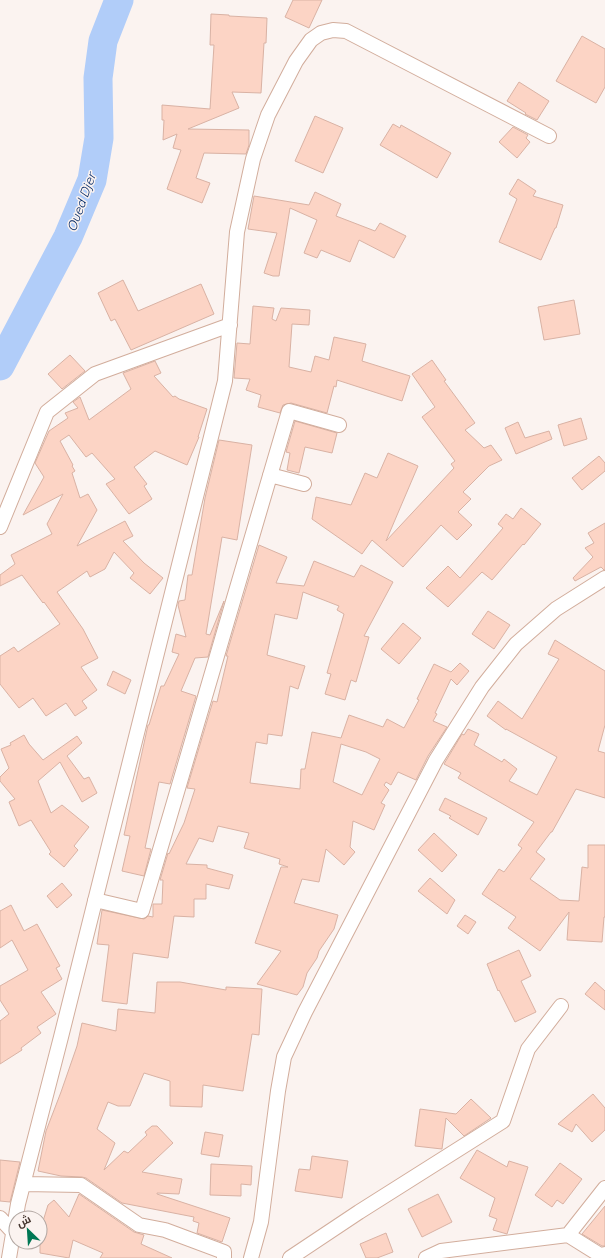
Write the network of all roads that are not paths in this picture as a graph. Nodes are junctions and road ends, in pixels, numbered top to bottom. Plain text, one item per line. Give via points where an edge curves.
1 (549, 136) dead end
2 (230, 325) junction
3 (339, 425) dead end
4 (270, 475) junction
5 (304, 484) dead end
6 (0, 527) edge
7 (605, 578) edge
8 (95, 900) junction
9 (561, 1006) dead end
10 (24, 1184) junction
11 (605, 1188) edge
12 (18, 1210) edge
13 (0, 1218) edge
14 (8, 1227) edge
15 (568, 1235) junction
16 (605, 1254) edge
17 (224, 1258) edge
18 (251, 1258) edge
19 (290, 1258) edge
20 (426, 1258) edge

1 - 2 street via 346,31 321,32 311,40 296,61 268,115 253,159 237,232
2 - 6 street via 95,374 47,412
2 - 8 street via 225,381
3 - 4 street via 289,411
4 - 5 street
4 - 8 street via 142,912
7 - 18 street via 556,609 516,644 482,687 436,760 284,1057 261,1222
8 - 10 street
9 - 19 street via 528,1049 503,1121
10 - 12 street
10 - 17 street via 81,1185 139,1225 164,1230 224,1252
11 - 15 street
13 - 14 street
15 - 16 street via 600,1255
15 - 20 street via 441,1251

